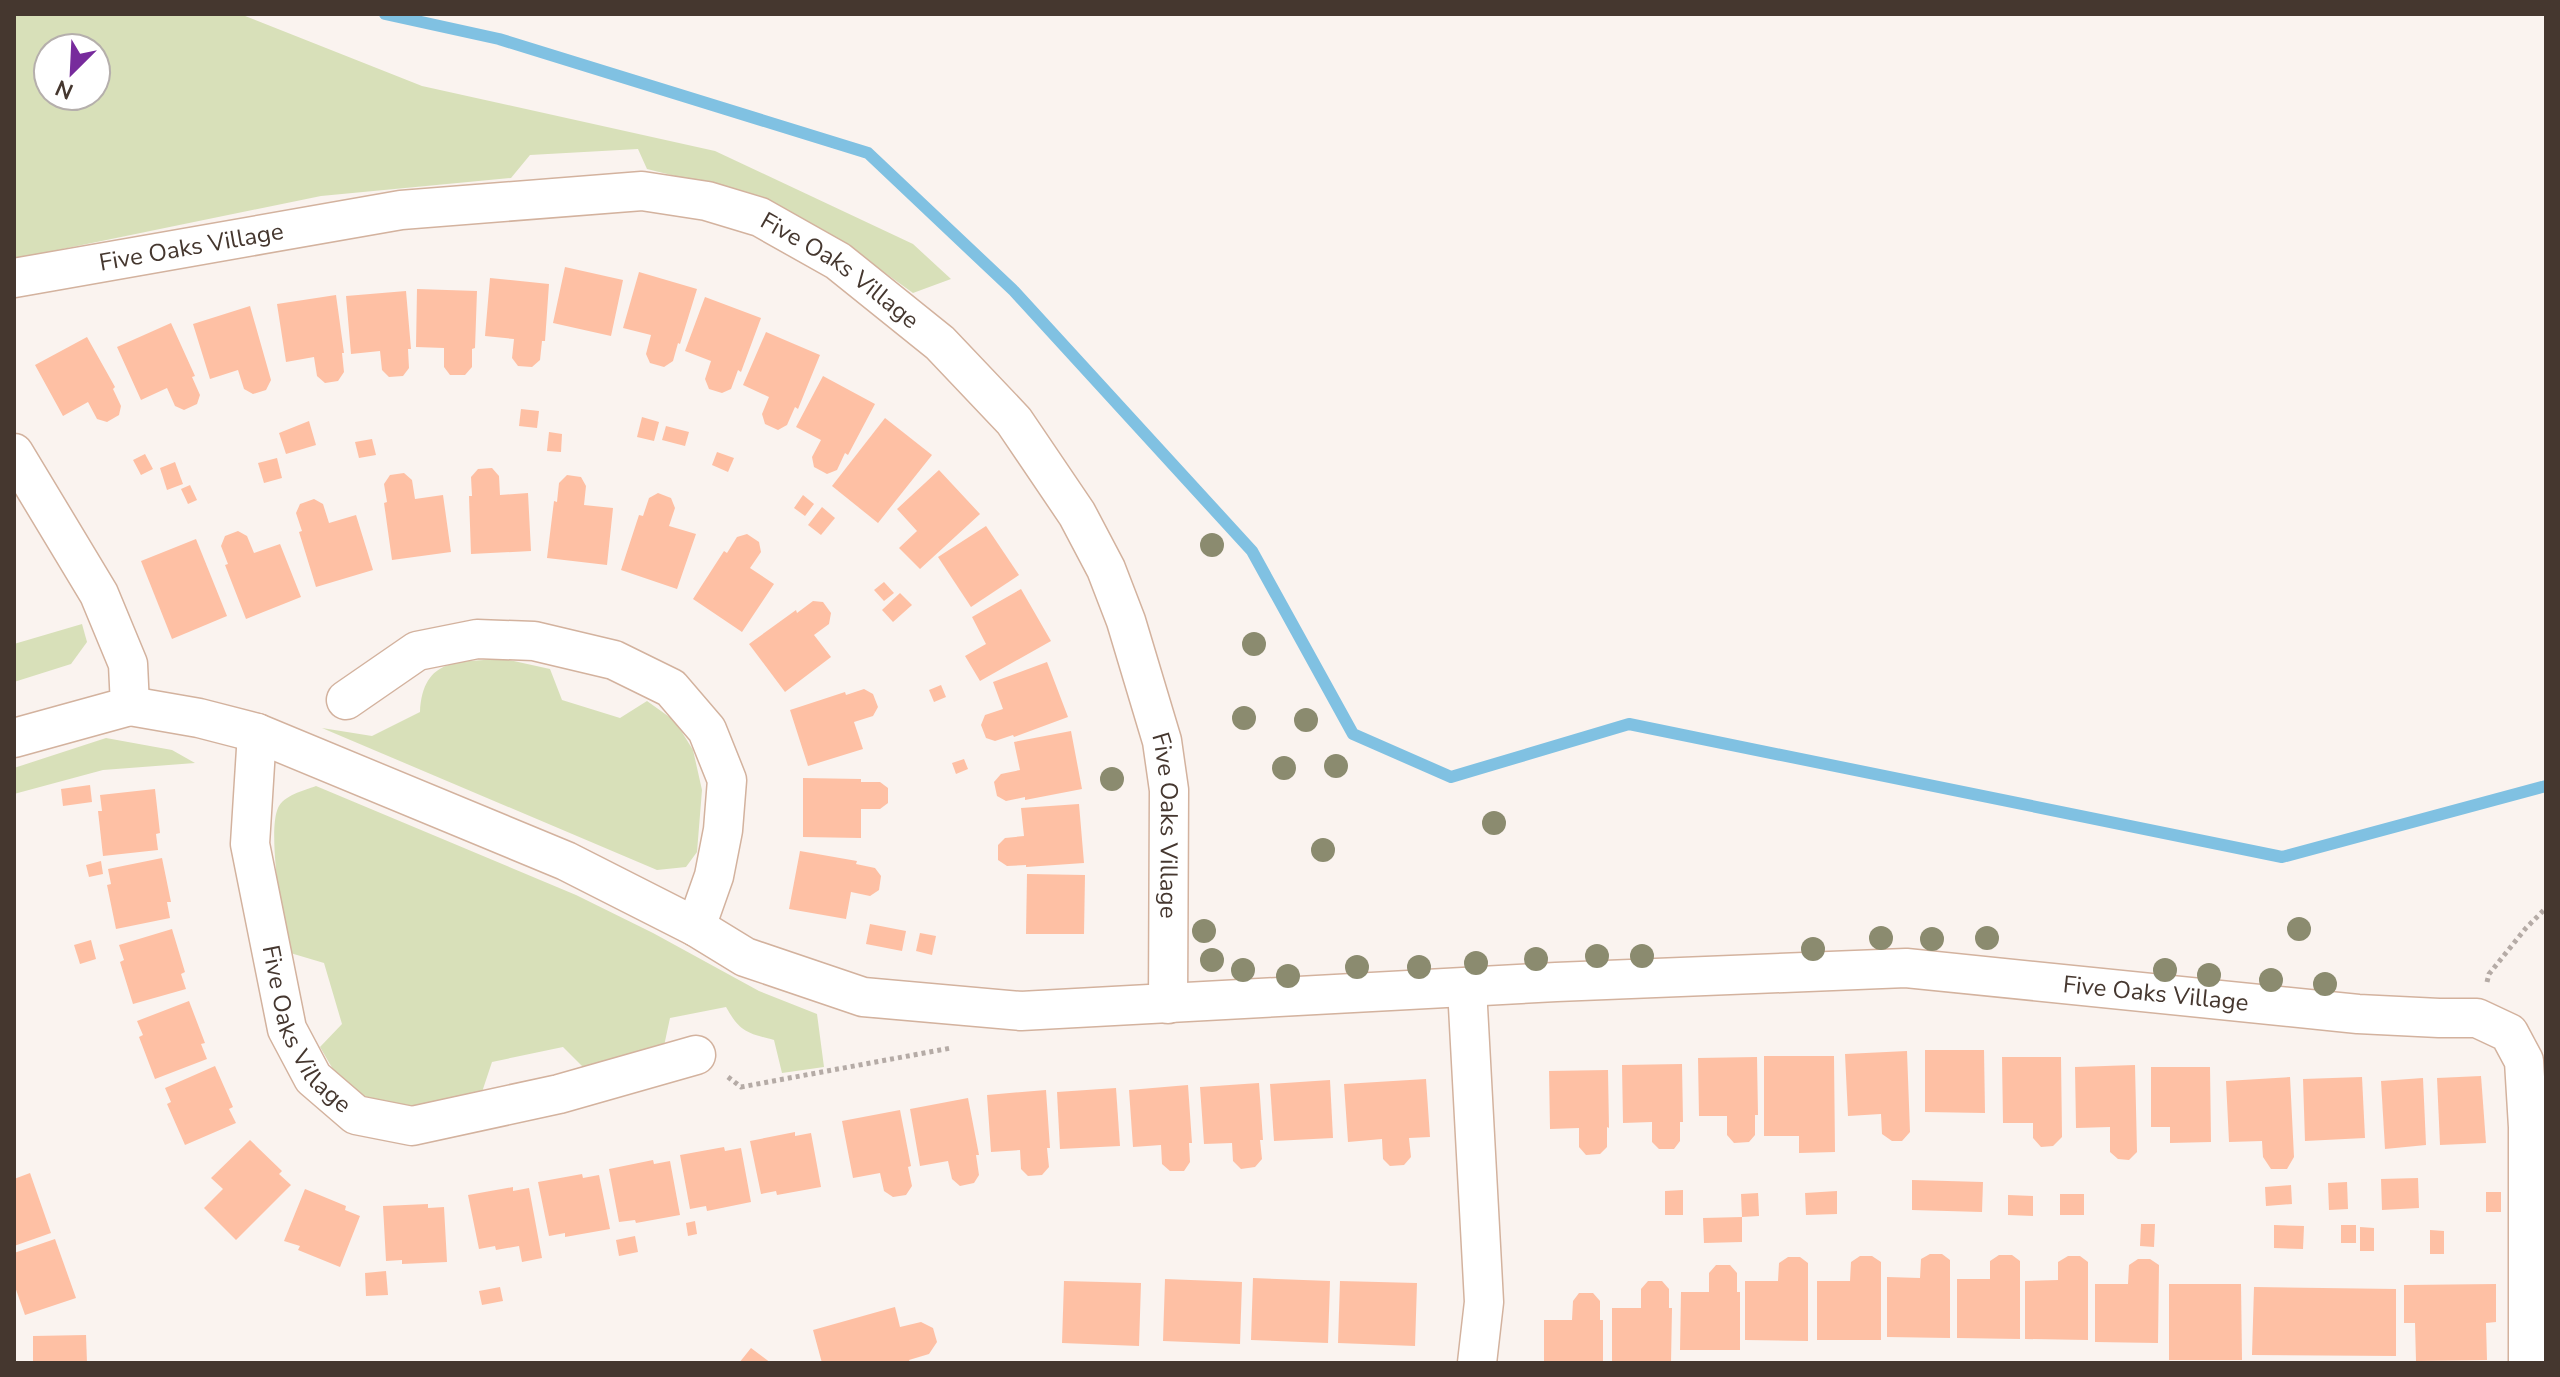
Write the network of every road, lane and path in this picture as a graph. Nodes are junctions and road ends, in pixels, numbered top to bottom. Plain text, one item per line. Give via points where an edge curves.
1 (14, 278) edge
2 (14, 453) edge
3 (346, 700) dead end
4 (130, 706) junction
5 (257, 733) junction
6 (14, 738) edge
7 (2546, 908) edge
8 (696, 927) junction
9 (1467, 988) junction
10 (1168, 1004) junction
11 (2477, 1018) junction
12 (953, 1047) dead end
13 (696, 1055) joint
14 (1477, 1363) edge
15 (2528, 1363) edge

1 - 10 street, Five Oaks Village via 401,210 642,191 707,201 760,217 838,261 940,343 1014,421 1077,514 1106,569 1162,741 1167,778
2 - 4 street via 99,594 128,664
3 - 8 street via 417,651 477,639 534,641 614,660 671,688 707,730 727,780 714,876
4 - 5 street, Five Oaks Village
4 - 6 street
5 - 8 street, Five Oaks Village via 566,861
5 - 13 street, Five Oaks Village via 250,844 287,1029 313,1078 356,1115 412,1126 559,1094
7 - 11 path via 2489,974
8 - 10 street, Five Oaks Village via 745,957 863,997 1021,1011
9 - 10 street, Five Oaks Village
9 - 11 street, Five Oaks Village via 1906,968 2358,1014
9 - 14 street via 1484,1302
11 - 15 street, Five Oaks Village via 2509,1033 2524,1061
12 - 13 path via 741,1087

